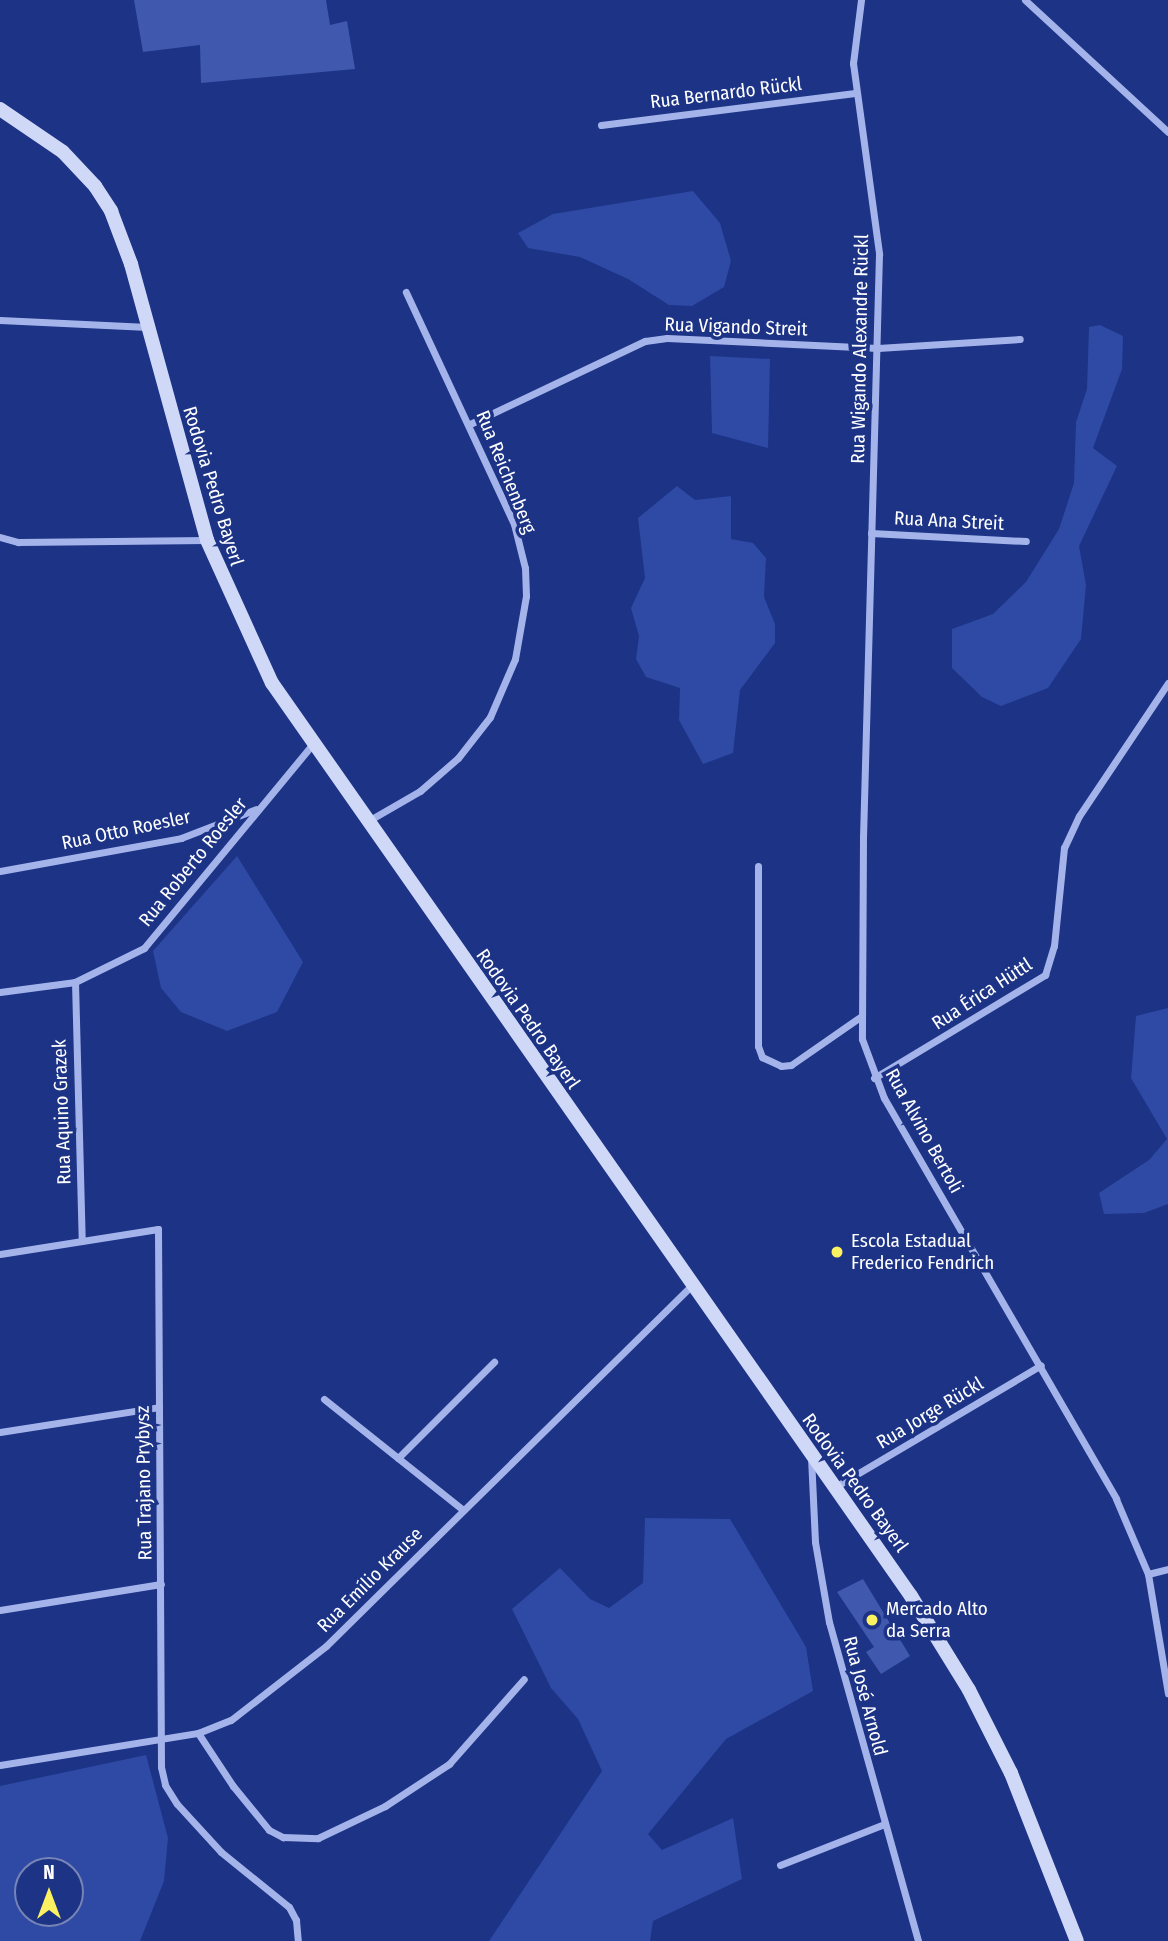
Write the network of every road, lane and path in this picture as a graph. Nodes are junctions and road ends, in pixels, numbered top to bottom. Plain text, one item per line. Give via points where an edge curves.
1 (861, 0) edge
2 (1025, 0) edge
3 (855, 93) junction
4 (0, 109) edge
5 (601, 125) dead end
6 (1168, 132) edge
7 (405, 292) dead end
8 (0, 320) edge
9 (148, 327) junction
10 (1020, 340) dead end
11 (878, 348) junction
12 (470, 424) junction
13 (871, 533) junction
14 (0, 537) edge
15 (206, 540) junction
16 (1026, 541) dead end
17 (1168, 683) edge
18 (312, 745) junction
19 (256, 809) junction
20 (367, 822) junction
21 (758, 866) dead end
22 (0, 872) edge
23 (75, 982) junction
24 (0, 992) edge
25 (860, 1017) junction
26 (874, 1078) junction
27 (82, 1241) junction
28 (0, 1254) edge
29 (691, 1286) junction
30 (494, 1362) dead end
31 (1041, 1365) junction
32 (324, 1399) dead end
33 (159, 1407) junction
34 (0, 1432) edge
35 (810, 1453) junction
36 (398, 1458) junction
37 (835, 1487) junction
38 (462, 1509) junction
39 (1168, 1569) edge
40 (1148, 1574) junction
41 (161, 1584) junction
42 (0, 1610) edge
43 (524, 1679) dead end
44 (1168, 1693) edge
45 (198, 1733) junction
46 (162, 1736) junction
47 (0, 1765) edge
48 (882, 1825) junction
49 (780, 1865) dead end
50 (298, 1941) edge
51 (918, 1941) edge
52 (1077, 1941) edge

1 - 3 street, Rua Wigando Alexandre Rückl via 853,36
2 - 6 street
3 - 5 street, Rua Bernardo Rückl
3 - 11 street, Rua Wigando Alexandre Rückl via 877,217
4 - 9 main road, Rodovia Pedro Bayerl via 63,152 104,198 123,242
7 - 12 street, Rua Reichenberg
8 - 9 street
9 - 15 main road, Rodovia Pedro Bayerl
10 - 11 street, Rua Vigando Streit
11 - 12 street, Rua Vigando Streit via 667,338 645,341
11 - 13 street, Rua Wigando Alexandre Rückl
12 - 20 street, Rua Reichenberg via 514,524 525,568 526,596 515,659 491,717 458,758 420,791
13 - 16 street, Rua Ana Streit
13 - 25 street, Rua Alvino Bertoli
14 - 15 street via 18,542
15 - 18 main road, Rodovia Pedro Bayerl via 257,658
17 - 26 street, Rua Érica Hüttl via 1079,816 1064,848 1054,946 1045,975
18 - 19 street, Rua Roberto Roesler
18 - 20 main road, Rodovia Pedro Bayerl
19 - 22 street, Rua Otto Roesler via 181,838
19 - 23 street, Rua Roberto Roesler via 144,948
20 - 29 main road, Rodovia Pedro Bayerl
21 - 25 street via 758,1046 762,1057 781,1066 791,1065
23 - 24 street, Rua Roberto Roesler
23 - 27 street, Rua Aquino Grazek
25 - 26 street, Rua Alvino Bertoli
26 - 31 street, Rua Alvino Bertoli
27 - 28 street
27 - 33 street, Rua Trajano Prybysz via 158,1229
29 - 35 main road, Rodovia Pedro Bayerl
29 - 38 street, Rua Emílio Krause
30 - 36 street
31 - 37 street, Rua Jorge Rückl
31 - 40 street, Rua Alvino Bertoli via 1116,1499
32 - 36 street
33 - 34 street
33 - 41 street, Rua Trajano Prybysz
35 - 37 main road, Rodovia Pedro Bayerl
35 - 48 street, Rua José Arnold via 815,1542 829,1622
36 - 38 street
37 - 52 main road, Rodovia Pedro Bayerl via 969,1690 1031,1817
38 - 45 street, Rua Emílio Krause via 307,1663 232,1720
39 - 40 street
40 - 44 street, Rua Alvino Bertoli
41 - 42 street
41 - 46 street, Rua Trajano Prybysz
43 - 45 street via 449,1764 385,1806 318,1839 284,1837 269,1830
45 - 46 street, Rua Emílio Krause
46 - 47 street, Rua Emílio Krause
46 - 50 street, Rua Trajano Prybysz via 165,1785 177,1804 220,1852 289,1907
48 - 49 street
48 - 51 street, Rua José Arnold

